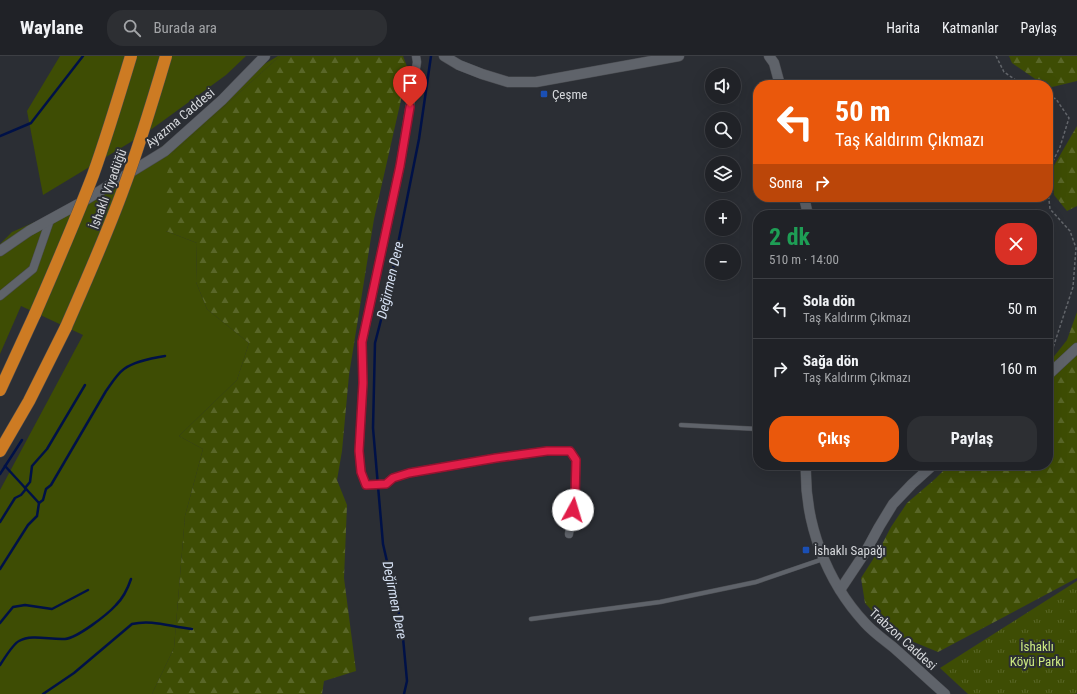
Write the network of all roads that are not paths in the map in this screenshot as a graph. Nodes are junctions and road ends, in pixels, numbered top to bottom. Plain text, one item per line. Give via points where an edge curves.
1 (131, 56) edge
2 (166, 56) edge
3 (265, 56) edge
4 (416, 56) edge
5 (444, 56) edge
6 (679, 56) edge
7 (769, 56) edge
8 (779, 80) edge
9 (50, 220) junction
10 (0, 251) edge
11 (0, 296) edge
12 (1077, 348) edge
13 (1053, 370) edge
14 (0, 390) edge
15 (681, 425) dead end
16 (753, 429) edge
17 (0, 451) edge
18 (806, 470) edge
19 (928, 470) edge
20 (569, 534) dead end
21 (824, 559) junction
22 (840, 590) junction
23 (531, 619) dead end
24 (944, 694) edge

1 - 14 highway, İshaklı Viyadüğü, bridge via 93,174 65,245
2 - 17 highway, İshaklı Viyadüğü, bridge via 125,186 96,258 66,327 29,401
3 - 9 street, Ayazma Caddesi via 222,100 165,151
4 - 20 street via 400,166 362,342 363,383 359,451 361,472 366,485 386,484 393,478 409,473 547,451 570,451 576,460 575,497
5 - 6 street via 459,65 508,82 536,82
7 - 8 street via 774,63
9 - 10 street, Ayazma Caddesi
9 - 11 street via 33,269
12 - 13 street
15 - 16 lane
18 - 21 street, Trabzon Caddesi via 811,519
19 - 22 street via 893,504
21 - 22 street, Trabzon Caddesi
21 - 23 lane via 756,582 660,602
22 - 24 street, Trabzon Caddesi via 866,625

